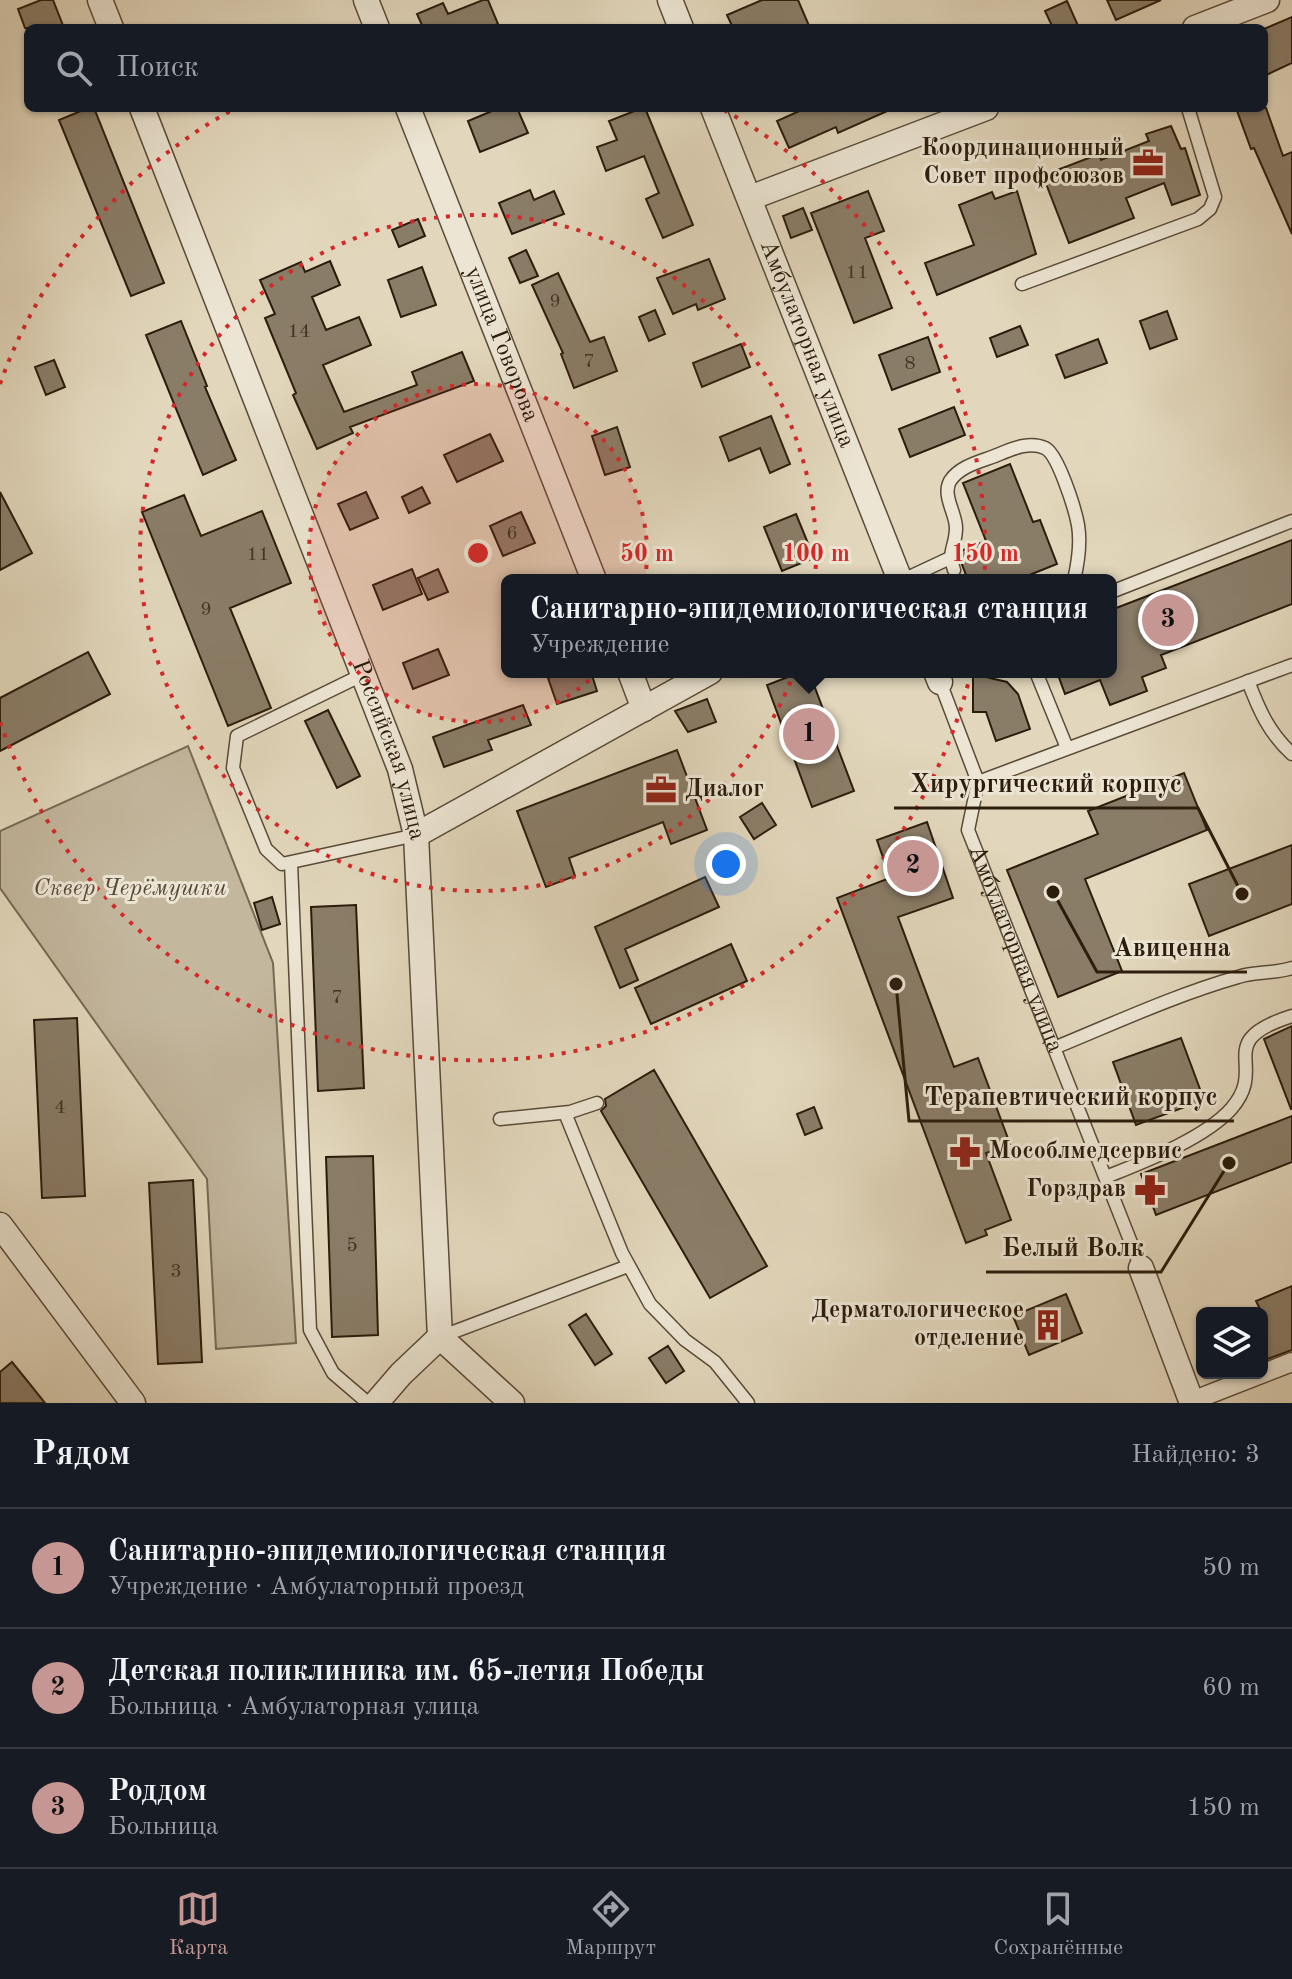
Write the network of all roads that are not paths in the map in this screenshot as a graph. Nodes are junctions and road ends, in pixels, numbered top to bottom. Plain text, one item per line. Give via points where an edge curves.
1 (100, 0) edge
2 (366, 0) edge
3 (670, 0) edge
4 (1267, 0) edge
5 (109, 24) edge
6 (375, 24) edge
7 (679, 24) edge
8 (1205, 24) edge
9 (144, 112) edge
10 (410, 112) edge
11 (715, 112) edge
12 (976, 112) edge
13 (1189, 112) edge
14 (750, 198) junction
15 (1022, 284) dead end
16 (1292, 521) edge
17 (592, 574) edge
18 (892, 574) edge
19 (907, 574) edge
20 (1075, 574) edge
21 (1117, 590) edge
22 (1292, 665) edge
23 (364, 674) junction
24 (632, 678) edge
25 (699, 678) edge
26 (938, 678) edge
27 (1038, 678) edge
28 (1248, 681) junction
29 (644, 709) junction
30 (1067, 748) junction
31 (1292, 754) edge
32 (978, 782) junction
33 (416, 835) junction
34 (291, 863) junction
35 (1292, 968) edge
36 (1292, 1016) edge
37 (1054, 1048) junction
38 (597, 1103) dead end
39 (565, 1113) junction
40 (500, 1119) dead end
41 (1106, 1177) junction
42 (0, 1225) edge
43 (628, 1266) junction
44 (1141, 1268) joint
45 (440, 1337) junction
46 (1292, 1362) edge
47 (1192, 1402) edge
48 (133, 1403) edge
49 (368, 1403) edge
50 (376, 1403) edge
51 (512, 1403) edge
52 (748, 1403) edge

1 - 5 street
2 - 6 street
3 - 7 street
4 - 8 street
9 - 23 street, Российская улица
10 - 17 street, улица Говорова
11 - 14 street, Амбулаторная улица
12 - 14 street
13 - 15 lane via 1215,197 1210,209 1198,219
14 - 18 street, Амбулаторная улица
16 - 21 lane
19 - 20 lane via 952,564 956,529 947,492 950,481 963,468 1035,445 1048,449 1056,461 1078,525
22 - 28 lane
23 - 33 street, Российская улица via 400,769
23 - 34 lane via 237,736 233,768 266,849 282,864
24 - 29 street
25 - 29 street
26 - 32 lane
27 - 30 lane
28 - 30 lane
28 - 31 lane via 1262,718
29 - 33 street
30 - 32 lane
32 - 37 lane, Амбулаторная улица via 968,830
33 - 34 lane
33 - 45 street, Российская улица
34 - 49 lane via 310,1330 333,1373
35 - 37 lane via 1202,988
36 - 41 lane via 1249,1038 1246,1084 1222,1117 1171,1148
37 - 41 lane, Амбулаторная улица
38 - 39 lane
39 - 40 lane
39 - 43 lane
41 - 44 lane, Амбулаторная улица
42 - 48 street
43 - 45 lane
43 - 52 lane via 662,1319 715,1362
44 - 47 street, Амбулаторная улица
45 - 50 street
45 - 51 street
46 - 47 street

